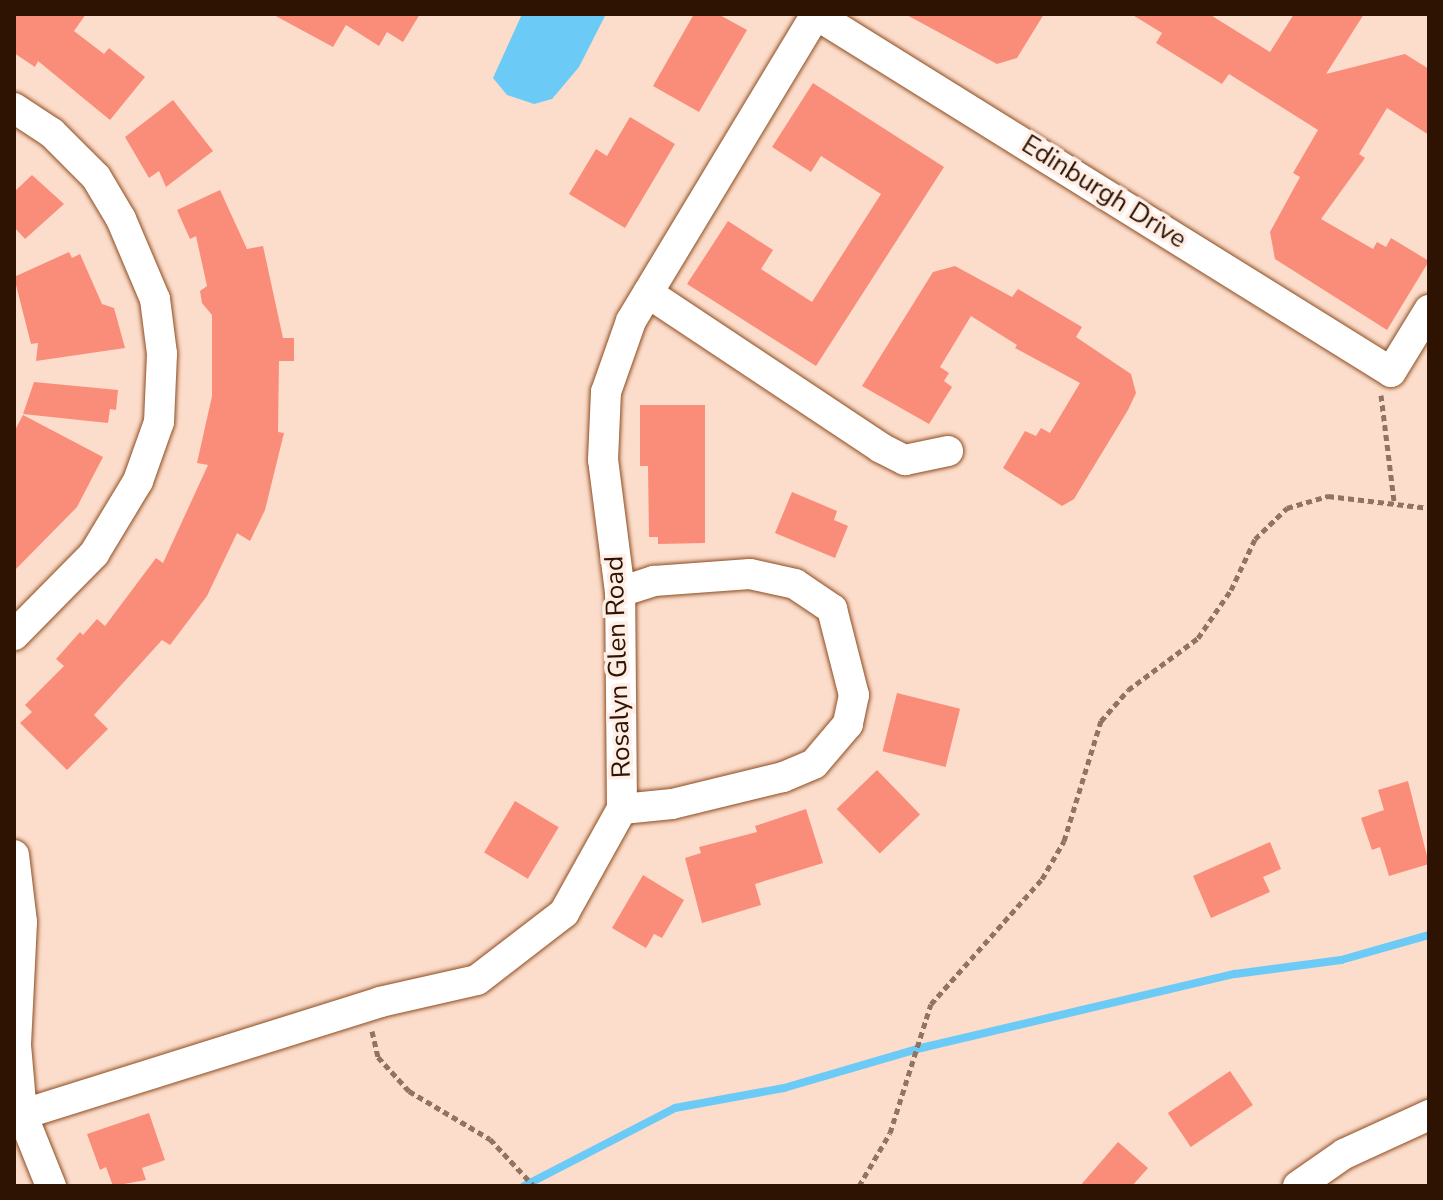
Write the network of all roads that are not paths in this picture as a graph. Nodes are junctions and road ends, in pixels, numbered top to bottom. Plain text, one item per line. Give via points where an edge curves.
1 (816, 14) edge
2 (14, 108) edge
3 (648, 293) junction
4 (1429, 310) edge
5 (948, 451) dead end
6 (620, 592) junction
7 (14, 635) edge
8 (622, 809) junction
9 (14, 855) edge
10 (18, 1115) edge
11 (1429, 1115) edge
12 (51, 1186) edge
13 (1298, 1186) edge

1 - 3 street, Rosalyn Glen Road
1 - 4 street, Edinburgh Drive via 1391,372
2 - 7 street via 52,133 96,177 121,219 155,299 162,354 159,422 138,481 94,554
3 - 5 street via 881,448 905,460
3 - 6 street, Rosalyn Glen Road via 631,321 606,392 603,460
6 - 8 street, Rosalyn Glen Road
6 - 8 street via 654,581 750,574 795,584 832,609 854,695 848,724 814,764 783,777 672,804
8 - 10 street, Rosalyn Glen Road via 564,913 477,980 366,1007
9 - 10 street via 22,922
10 - 12 street
11 - 13 street via 1344,1154

